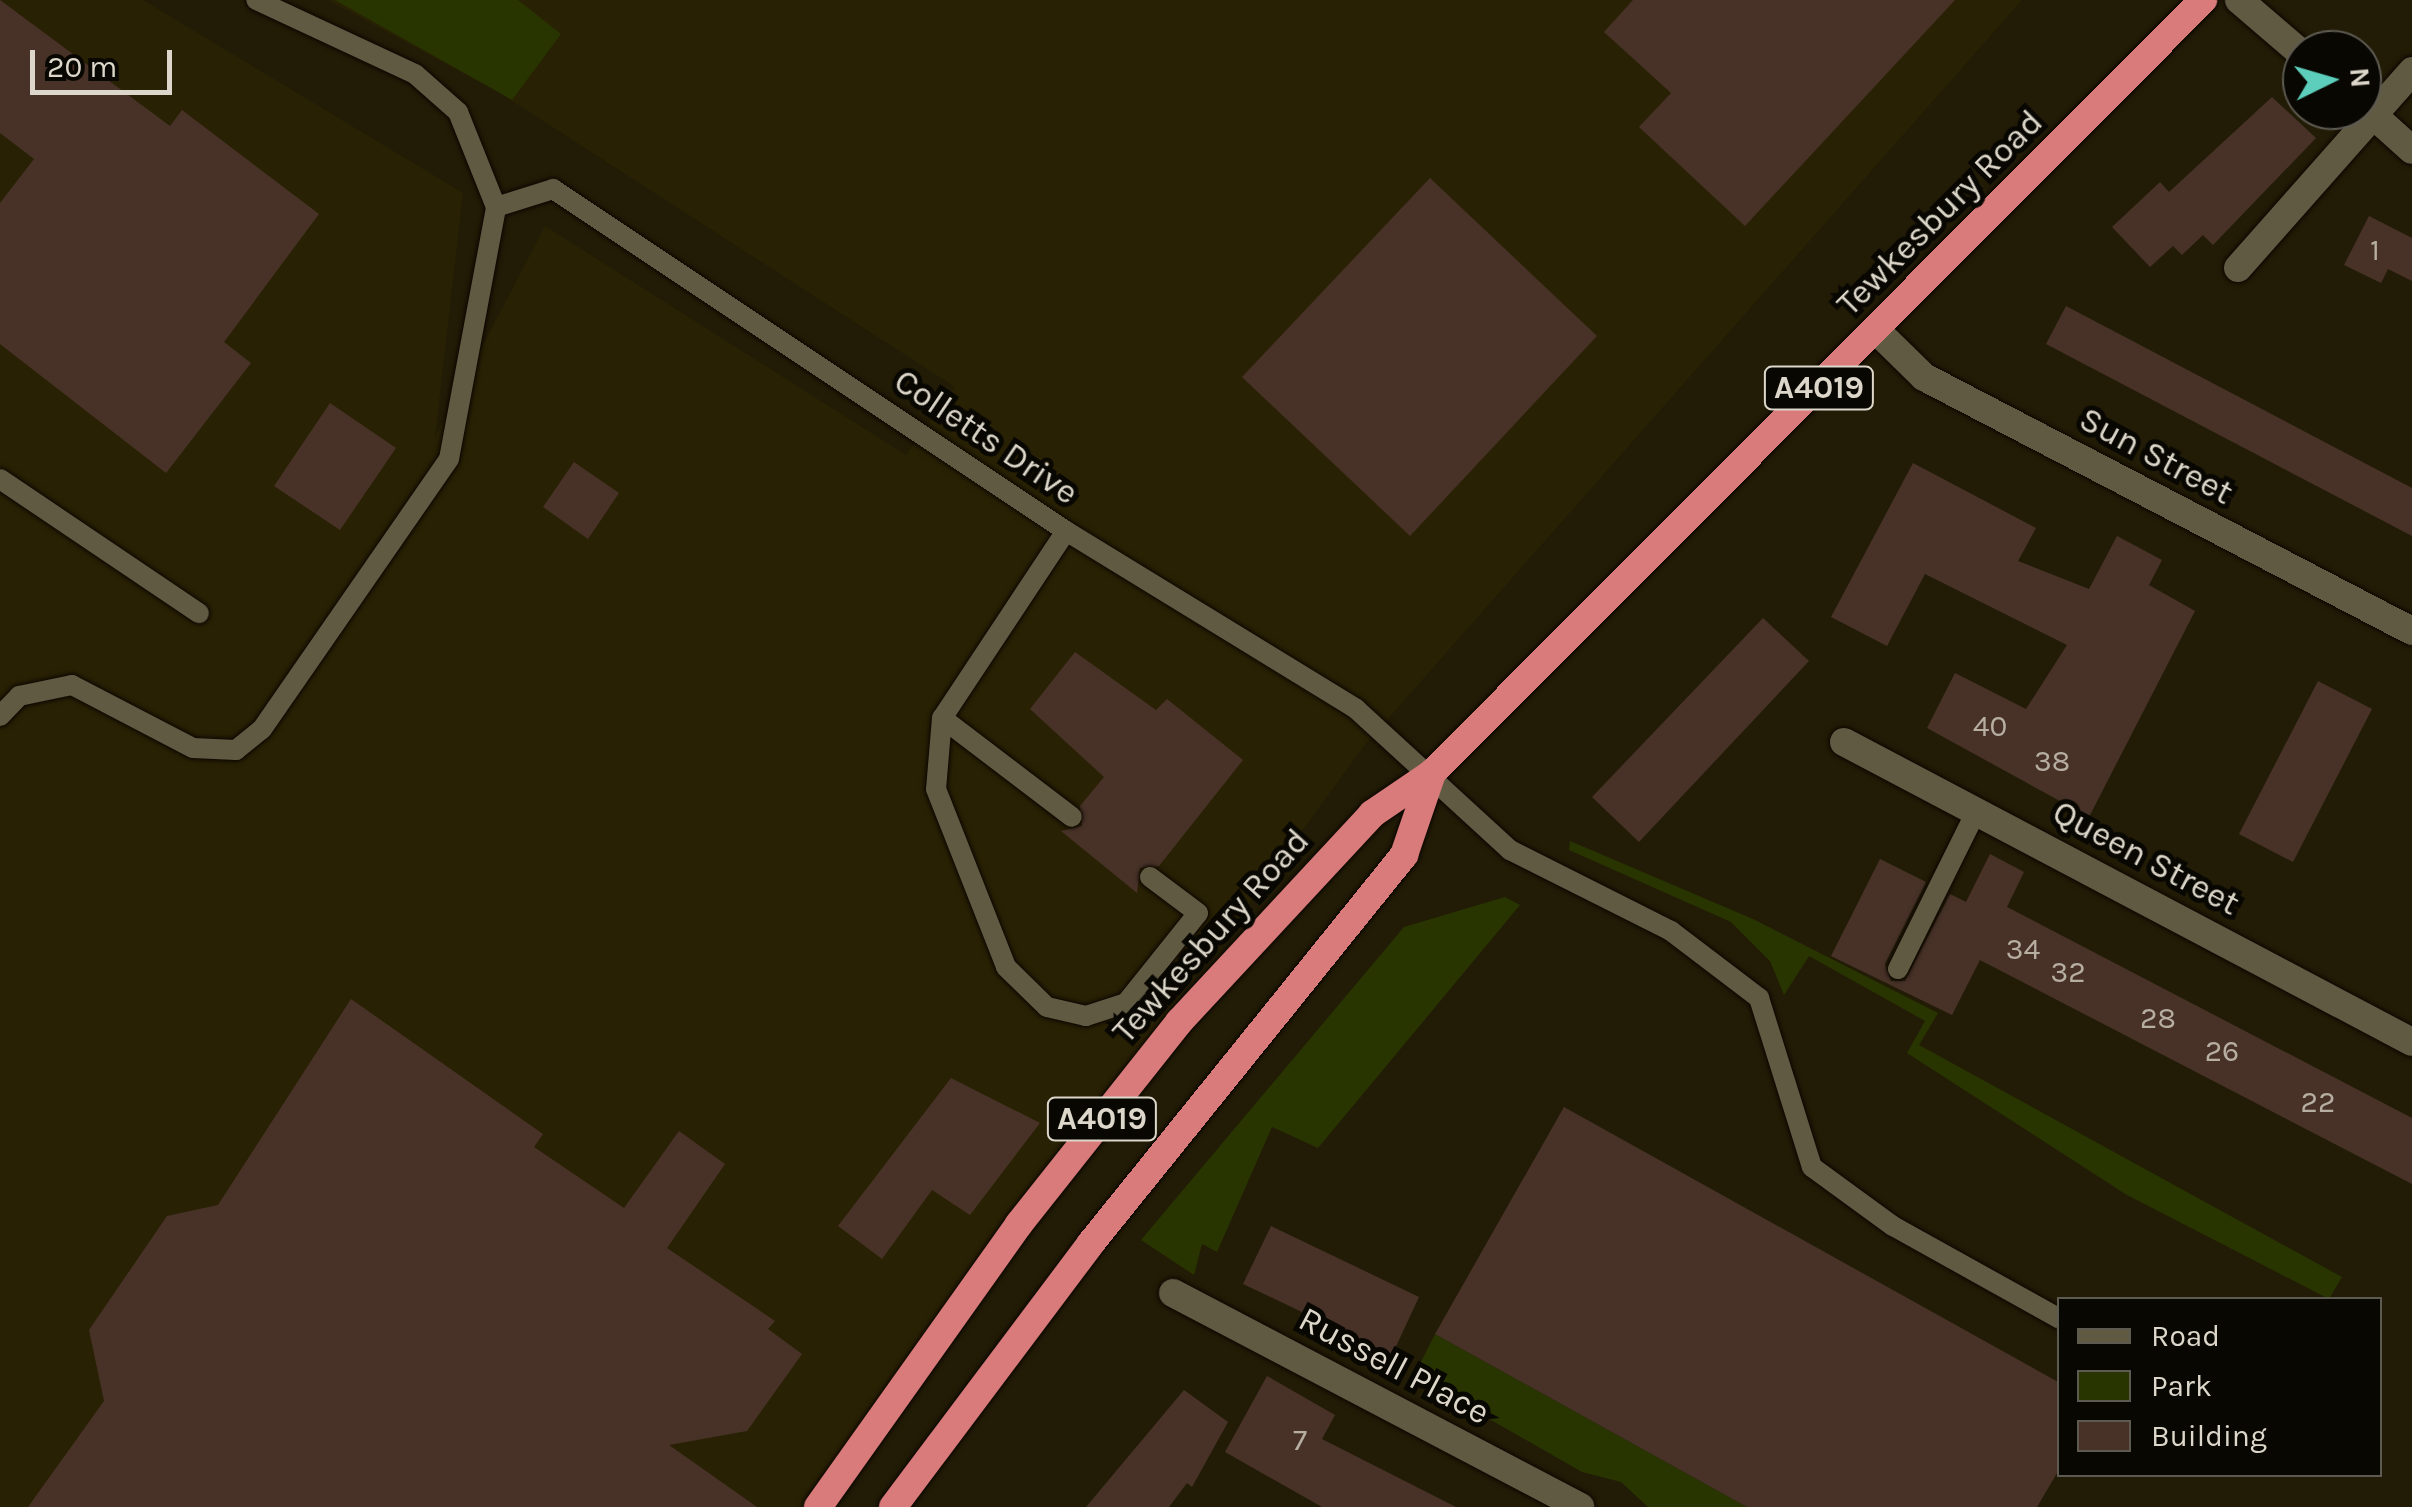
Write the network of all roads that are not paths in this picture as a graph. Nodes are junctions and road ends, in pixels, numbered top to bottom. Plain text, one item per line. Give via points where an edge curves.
1 (256, 0) edge
2 (2203, 0) edge
3 (2240, 0) edge
4 (2282, 37) edge
5 (2412, 71) edge
6 (2382, 98) edge
7 (2382, 123) edge
8 (2352, 130) edge
9 (2412, 150) edge
10 (496, 206) junction
11 (2238, 268) dead end
12 (1877, 331) junction
13 (0, 479) edge
14 (1066, 531) junction
15 (199, 613) dead end
16 (2412, 631) edge
17 (0, 716) edge
18 (942, 718) junction
19 (1844, 742) dead end
20 (1432, 773) junction
21 (1978, 810) junction
22 (1072, 817) dead end
23 (1150, 877) dead end
24 (1898, 969) dead end
25 (2412, 1042) edge
26 (1173, 1293) dead end
27 (2057, 1317) edge
28 (818, 1507) edge
29 (893, 1507) edge
30 (1580, 1507) edge

1 - 10 lane via 431,84 458,112
2 - 12 highway, Tewkesbury Road / A4019
3 - 4 street
5 - 6 street
7 - 9 street
8 - 11 street
10 - 14 lane, Colletts Drive via 552,189
10 - 17 lane via 449,459 262,729 236,750 194,748 72,685 19,696
12 - 16 street, Sun Street via 1924,377
12 - 20 highway, Tewkesbury Road / A4019
13 - 15 lane
14 - 18 lane
14 - 20 lane, Colletts Drive via 1356,709
18 - 22 lane
18 - 23 lane via 936,790 1016,984 1065,1014 1126,1004 1198,913
19 - 21 street, Queen Street
20 - 27 lane, Colletts Drive via 1510,850 1671,931 1759,998 1812,1167 1893,1226
20 - 28 highway, Tewkesbury Road / A4019 via 1372,814 1179,1022 1019,1224
20 - 29 highway, Tewkesbury Road / A4019 via 1404,855 1091,1243
21 - 24 lane
21 - 25 street, Queen Street
26 - 30 street, Russell Place

